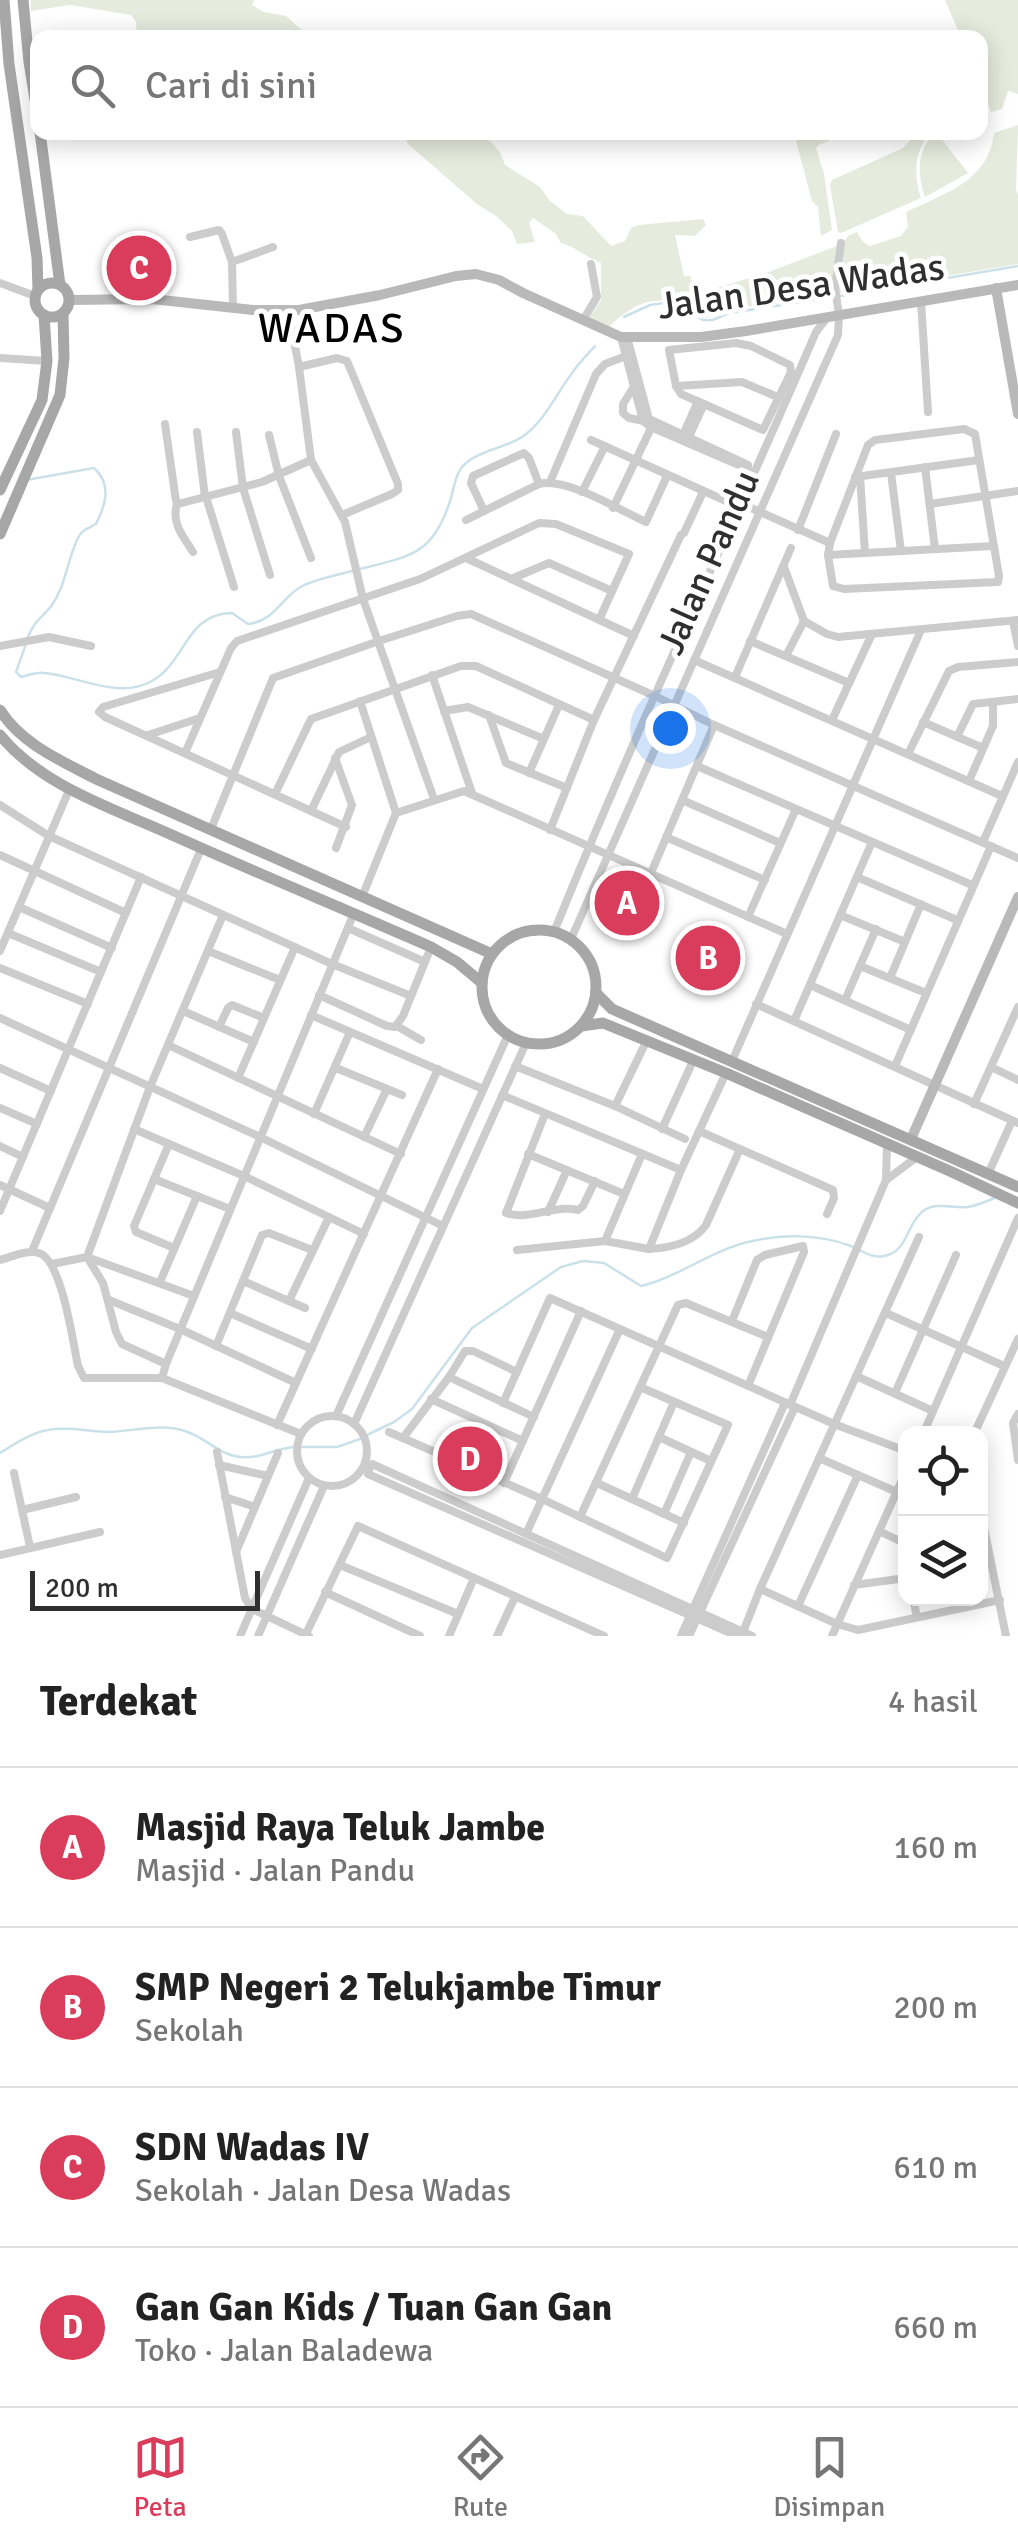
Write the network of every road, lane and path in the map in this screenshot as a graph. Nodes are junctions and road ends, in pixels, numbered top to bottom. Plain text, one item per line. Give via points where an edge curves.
1 (4, 0) edge
2 (24, 0) edge
3 (30, 68) edge
4 (41, 140) edge
5 (190, 236) dead end
6 (841, 244) dead end
7 (273, 246) dead end
8 (232, 262) junction
9 (591, 264) dead end
10 (0, 283) edge
11 (60, 285) junction
12 (1018, 285) edge
13 (996, 288) junction
14 (37, 293) junction
15 (69, 300) junction
16 (921, 301) junction
17 (233, 308) junction
18 (288, 310) junction
19 (63, 314) junction
20 (839, 315) junction
21 (44, 316) junction
22 (826, 319) junction
23 (584, 320) junction
24 (624, 337) junction
25 (627, 356) junction
26 (0, 358) edge
27 (47, 362) junction
28 (299, 367) junction
29 (797, 374) junction
30 (710, 382) junction
31 (817, 384) junction
32 (676, 386) junction
33 (636, 389) junction
34 (780, 398) junction
35 (701, 403) junction
36 (928, 412) dead end
37 (1018, 414) edge
38 (649, 422) junction
39 (164, 424) dead end
40 (197, 432) dead end
41 (236, 432) dead end
42 (836, 434) dead end
43 (269, 435) dead end
44 (591, 440) dead end
45 (684, 440) junction
46 (605, 446) junction
47 (311, 460) junction
48 (979, 460) junction
49 (635, 461) junction
50 (740, 464) dead end
51 (925, 468) junction
52 (891, 472) junction
53 (279, 476) junction
54 (667, 476) junction
55 (858, 476) junction
56 (550, 482) junction
57 (540, 484) junction
58 (243, 488) junction
59 (0, 490) edge
60 (1018, 491) edge
61 (582, 492) junction
62 (703, 492) junction
63 (986, 496) junction
64 (206, 497) junction
65 (726, 501) dead end
66 (177, 504) junction
67 (742, 504) junction
68 (930, 504) junction
69 (613, 508) junction
70 (484, 511) junction
71 (760, 513) junction
72 (342, 515) junction
73 (466, 520) dead end
74 (798, 530) junction
75 (0, 534) edge
76 (830, 543) junction
77 (994, 546) junction
78 (791, 548) dead end
79 (935, 549) junction
80 (901, 551) junction
81 (193, 552) dead end
82 (865, 553) junction
83 (828, 554) junction
84 (310, 558) dead end
85 (466, 558) junction
86 (784, 566) junction
87 (270, 575) dead end
88 (511, 579) junction
89 (234, 587) dead end
90 (612, 591) junction
91 (362, 599) junction
92 (599, 620) junction
93 (1016, 620) edge
94 (804, 621) junction
95 (921, 630) junction
96 (872, 634) junction
97 (634, 636) junction
98 (750, 640) junction
99 (379, 641) junction
100 (0, 646) edge
101 (91, 646) dead end
102 (1018, 646) edge
103 (786, 656) junction
104 (694, 660) junction
105 (1018, 662) edge
106 (220, 672) junction
107 (432, 675) junction
108 (614, 678) junction
109 (735, 678) junction
110 (849, 684) junction
111 (396, 688) junction
112 (655, 696) junction
113 (1018, 699) edge
114 (360, 701) junction
115 (993, 702) junction
116 (559, 705) junction
117 (674, 706) junction
118 (0, 710) edge
119 (444, 711) junction
120 (489, 715) junction
121 (200, 718) junction
122 (594, 720) junction
123 (832, 720) junction
124 (923, 722) junction
125 (714, 725) junction
126 (0, 735) edge
127 (148, 736) junction
128 (957, 736) junction
129 (372, 737) junction
130 (872, 737) junction
131 (544, 738) junction
132 (983, 748) junction
133 (185, 753) junction
134 (908, 754) junction
135 (335, 758) junction
136 (1018, 762) edge
137 (697, 766) junction
138 (528, 774) junction
139 (232, 775) junction
140 (968, 782) junction
141 (852, 785) junction
142 (70, 788) junction
143 (567, 788) junction
144 (472, 792) junction
145 (275, 794) junction
146 (1002, 796) junction
147 (141, 798) junction
148 (434, 799) junction
149 (682, 800) junction
150 (0, 806) edge
151 (796, 808) junction
152 (311, 811) junction
153 (396, 813) junction
154 (134, 818) junction
155 (834, 825) junction
156 (346, 827) junction
157 (210, 829) junction
158 (550, 830) junction
159 (50, 836) junction
160 (666, 837) junction
161 (872, 842) junction
162 (780, 844) junction
163 (987, 844) junction
164 (588, 846) junction
165 (336, 848) dead end
166 (201, 849) junction
167 (0, 854) edge
168 (609, 854) junction
169 (1018, 858) edge
170 (34, 872) junction
171 (651, 873) junction
172 (141, 877) junction
173 (857, 877) junction
174 (764, 880) junction
175 (972, 885) junction
176 (182, 895) junction
177 (362, 897) junction
178 (1017, 902) edge
179 (920, 904) junction
180 (19, 907) junction
181 (126, 913) junction
182 (354, 913) junction
183 (223, 915) junction
184 (840, 915) junction
185 (748, 917) junction
186 (958, 920) junction
187 (348, 928) junction
188 (876, 929) junction
189 (8, 932) junction
190 (554, 932) junction
191 (786, 934) junction
192 (571, 940) junction
193 (905, 942) junction
194 (431, 946) junction
195 (295, 947) junction
196 (112, 948) junction
197 (208, 950) junction
198 (0, 951) edge
199 (492, 954) junction
200 (424, 962) junction
201 (332, 964) junction
202 (860, 966) junction
203 (0, 968) edge
204 (101, 972) junction
205 (890, 978) junction
206 (280, 980) junction
207 (482, 983) junction
208 (810, 985) junction
209 (596, 993) junction
210 (926, 993) junction
211 (319, 996) junction
212 (411, 996) junction
213 (845, 1000) junction
214 (88, 1004) junction
215 (756, 1004) junction
216 (1018, 1008) edge
217 (183, 1011) junction
218 (311, 1015) junction
219 (0, 1018) edge
220 (264, 1018) junction
221 (794, 1021) junction
222 (397, 1026) junction
223 (581, 1026) junction
224 (219, 1027) junction
225 (911, 1030) junction
226 (1008, 1030) junction
227 (350, 1032) junction
228 (508, 1035) junction
229 (1018, 1035) edge
230 (421, 1040) dead end
231 (254, 1042) junction
232 (646, 1042) junction
233 (526, 1043) junction
234 (168, 1045) junction
235 (68, 1049) junction
236 (693, 1060) junction
237 (515, 1066) junction
238 (895, 1066) junction
239 (729, 1067) junction
240 (991, 1067) junction
241 (0, 1068) edge
242 (109, 1068) junction
243 (336, 1068) junction
244 (438, 1069) junction
245 (238, 1078) junction
246 (1018, 1080) edge
247 (935, 1084) junction
248 (150, 1088) junction
249 (387, 1089) junction
250 (483, 1089) junction
251 (50, 1091) junction
252 (402, 1095) dead end
253 (502, 1095) junction
254 (277, 1096) junction
255 (974, 1104) junction
256 (615, 1106) junction
257 (0, 1108) edge
258 (314, 1114) junction
259 (545, 1114) junction
260 (1015, 1122) edge
261 (37, 1124) junction
262 (134, 1129) junction
263 (662, 1129) junction
264 (699, 1131) junction
265 (1018, 1132) edge
266 (1005, 1135) junction
267 (260, 1137) junction
268 (364, 1137) junction
269 (912, 1138) junction
270 (685, 1139) dead end
271 (169, 1144) junction
272 (887, 1144) junction
273 (0, 1146) edge
274 (740, 1148) junction
275 (400, 1154) junction
276 (528, 1154) junction
277 (642, 1154) junction
278 (23, 1157) junction
279 (917, 1157) junction
280 (567, 1170) junction
281 (681, 1170) junction
282 (988, 1174) junction
283 (244, 1176) junction
284 (154, 1179) junction
285 (886, 1180) junction
286 (595, 1181) junction
287 (1015, 1186) edge
288 (5, 1187) edge
289 (624, 1194) junction
290 (196, 1196) junction
291 (381, 1196) junction
292 (1006, 1198) edge
293 (50, 1208) junction
294 (230, 1209) junction
295 (0, 1211) edge
296 (548, 1212) junction
297 (826, 1214) dead end
298 (329, 1217) junction
299 (426, 1218) junction
300 (1018, 1218) edge
301 (444, 1226) junction
302 (364, 1234) junction
303 (919, 1237) dead end
304 (605, 1241) junction
305 (174, 1248) junction
306 (650, 1249) junction
307 (312, 1250) junction
308 (517, 1250) dead end
309 (32, 1251) junction
310 (956, 1255) dead end
311 (86, 1257) junction
312 (0, 1260) edge
313 (52, 1264) junction
314 (244, 1280) junction
315 (160, 1282) junction
316 (194, 1296) junction
317 (109, 1300) junction
318 (289, 1301) junction
319 (305, 1308) dead end
320 (581, 1311) junction
321 (230, 1313) junction
322 (886, 1314) junction
323 (732, 1321) junction
324 (620, 1329) junction
325 (180, 1330) junction
326 (924, 1330) junction
327 (768, 1337) junction
328 (1018, 1339) edge
329 (216, 1346) junction
330 (660, 1346) junction
331 (961, 1346) junction
332 (312, 1349) junction
333 (1018, 1361) edge
334 (166, 1364) junction
335 (1003, 1369) junction
336 (517, 1372) junction
337 (856, 1376) junction
338 (448, 1377) junction
339 (162, 1378) junction
340 (296, 1384) junction
341 (748, 1386) junction
342 (640, 1387) junction
343 (895, 1393) junction
344 (431, 1400) junction
345 (674, 1402) junction
346 (504, 1403) junction
347 (790, 1405) junction
348 (933, 1411) junction
349 (1018, 1414) edge
350 (336, 1416) junction
351 (534, 1417) junction
352 (354, 1424) junction
353 (834, 1424) junction
354 (276, 1425) junction
355 (926, 1426) edge
356 (978, 1426) edge
357 (389, 1432) dead end
358 (300, 1434) junction
359 (658, 1437) junction
360 (403, 1438) junction
361 (522, 1442) junction
362 (898, 1449) edge
363 (217, 1452) dead end
364 (278, 1452) dead end
365 (691, 1452) junction
366 (1017, 1453) edge
367 (819, 1458) junction
368 (711, 1461) junction
369 (219, 1465) junction
370 (14, 1473) dead end
371 (858, 1475) junction
372 (268, 1476) junction
373 (308, 1478) junction
374 (504, 1483) junction
375 (597, 1483) junction
376 (324, 1486) junction
377 (898, 1493) edge
378 (76, 1497) dead end
379 (225, 1497) junction
380 (542, 1499) junction
381 (632, 1499) junction
382 (898, 1499) edge
383 (255, 1507) junction
384 (22, 1510) junction
385 (742, 1510) junction
386 (664, 1514) junction
387 (982, 1516) edge
388 (580, 1517) junction
389 (684, 1523) junction
390 (879, 1530) junction
391 (100, 1532) dead end
392 (524, 1537) junction
393 (898, 1540) edge
394 (30, 1548) junction
395 (236, 1552) junction
396 (0, 1555) edge
397 (340, 1564) junction
398 (474, 1578) junction
399 (898, 1579) edge
400 (854, 1585) junction
401 (760, 1589) junction
402 (325, 1592) junction
403 (515, 1597) junction
404 (1000, 1600) junction
405 (988, 1601) edge
406 (798, 1606) junction
407 (915, 1606) edge
408 (952, 1606) edge
409 (252, 1608) junction
410 (695, 1613) junction
411 (458, 1614) junction
412 (267, 1617) junction
413 (917, 1617) junction
414 (837, 1624) junction
415 (307, 1635) edge
416 (501, 1635) edge
417 (744, 1635) edge
418 (240, 1636) edge
419 (258, 1636) edge
420 (420, 1636) edge
421 (449, 1636) edge
422 (604, 1636) edge
423 (681, 1636) edge
424 (690, 1636) edge
425 (832, 1636) edge
426 (1006, 1636) edge

1 - 14 main road
2 - 3 main road
4 - 11 main road
5 - 8 street via 219,230
6 - 20 street
7 - 8 street
8 - 17 street
9 - 23 street via 597,297
10 - 14 street
11 - 14 main road via 48,283
11 - 15 main road
12 - 13 main road, Jalan Desa Wadas
13 - 16 main road, Jalan Desa Wadas
13 - 37 main road
14 - 21 main road via 35,304
15 - 17 main road, Jalan Desa Wadas via 152,299
15 - 19 main road
16 - 20 main road, Jalan Desa Wadas
16 - 36 street
17 - 18 main road, Jalan Desa Wadas
18 - 23 main road, Jalan Desa Wadas via 476,274
18 - 28 street
19 - 21 main road
19 - 75 main road via 60,396
20 - 22 main road, Jalan Desa Wadas
20 - 31 street, Jalan Pandu via 838,335
21 - 27 main road
22 - 24 main road, Jalan Desa Wadas via 701,337
22 - 29 street, Jalan Pandu
23 - 24 main road, Jalan Desa Wadas
24 - 25 street
25 - 33 street
25 - 56 street via 596,374
26 - 27 street
27 - 59 main road via 42,400
28 - 47 street
28 - 72 street via 347,361 398,484 392,494
29 - 31 street
29 - 67 street, Jalan Pandu
30 - 32 street
30 - 34 street via 742,382
30 - 35 street
31 - 71 street, Jalan Pandu
32 - 34 street via 669,350 740,343 790,364
32 - 35 street
33 - 38 street
33 - 38 street via 623,413
34 - 35 street via 762,430
35 - 45 street
38 - 45 street
38 - 49 street
39 - 66 street
40 - 64 street
41 - 58 street
42 - 74 street
43 - 53 street
44 - 46 street
45 - 50 street
46 - 49 street
46 - 61 street
47 - 53 street
47 - 72 street
48 - 51 street
48 - 55 street via 969,430 874,440
48 - 63 street
49 - 54 street
49 - 69 street
51 - 52 street
51 - 68 street
52 - 55 street
52 - 80 street
53 - 58 street
53 - 84 street
54 - 62 street
54 - 69 street via 646,522
55 - 76 street
55 - 82 street
56 - 57 street
56 - 61 street
57 - 70 street
57 - 70 street via 524,454 474,476
58 - 64 street
58 - 87 street
60 - 63 street
61 - 69 street
62 - 65 street
62 - 97 street
63 - 68 street
63 - 77 street
64 - 66 street
64 - 89 street
66 - 81 street via 175,523
67 - 71 street
67 - 112 street, Jalan Pandu
68 - 79 street
70 - 73 street
71 - 74 street
71 - 104 street, Jalan Pandu
72 - 91 street
74 - 76 street
76 - 83 street
77 - 79 street
77 - 83 street via 1000,576 994,584 836,588
78 - 86 street
79 - 80 street
80 - 82 street
82 - 83 street
85 - 88 street
85 - 90 street via 544,522 556,524 628,554
85 - 91 street
86 - 94 street
86 - 98 street
88 - 90 street via 549,562
88 - 92 street
90 - 92 street
91 - 99 street
91 - 106 street via 242,638
92 - 97 street
93 - 95 street
93 - 102 street
94 - 96 street via 832,636
94 - 103 street
95 - 96 street
95 - 130 street
96 - 110 street
97 - 108 street
98 - 103 street
98 - 109 street
99 - 108 street via 470,614
99 - 111 street
99 - 139 street via 273,678
100 - 101 street via 42,638
103 - 110 street
104 - 109 street
104 - 117 street, Jalan Pandu
105 - 124 street via 952,669
106 - 121 street
106 - 127 street via 100,710
107 - 111 street
107 - 116 street via 476,666
107 - 119 street
108 - 112 street
108 - 122 street
109 - 123 street
110 - 123 street
111 - 114 street
111 - 148 street
112 - 117 street
112 - 164 street, Jalan Pandu
113 - 115 street
114 - 129 street
114 - 145 street via 310,719
115 - 128 street via 973,704
115 - 132 street via 995,718
116 - 122 street
116 - 131 street
117 - 125 street
117 - 168 street, Jalan Pandu
118 - 147 main road via 48,754
119 - 120 street via 468,706
119 - 144 street
120 - 131 street
120 - 138 street via 504,760
121 - 127 street
121 - 133 street
122 - 143 street
123 - 130 street
124 - 128 street
124 - 134 street
125 - 137 street
125 - 141 street
126 - 142 main road via 25,762
127 - 133 street
128 - 132 street
129 - 135 street
129 - 153 street
130 - 134 street
130 - 141 street
131 - 138 street
132 - 140 street
133 - 139 street
134 - 140 street
135 - 152 street
135 - 156 street via 351,800
136 - 146 street
137 - 149 street
137 - 151 street
138 - 143 street
139 - 145 street
139 - 157 street
140 - 146 street
141 - 155 street
141 - 163 street
142 - 154 main road
142 - 159 street
143 - 158 street
144 - 148 street
144 - 158 street
145 - 152 street
146 - 163 street
147 - 154 main road
147 - 157 main road
148 - 153 street
149 - 160 street
149 - 162 street
150 - 159 street
151 - 155 street
151 - 162 street
152 - 156 street
153 - 177 street
154 - 166 main road
155 - 161 street
155 - 191 street
156 - 165 street
157 - 177 main road
158 - 164 street
159 - 170 street
159 - 172 street
160 - 171 street
160 - 174 street
161 - 173 street
161 - 175 street
162 - 174 street
163 - 169 street
163 - 175 street
164 - 168 street
164 - 190 street, Jalan Pandu
166 - 176 street
166 - 182 main road
167 - 170 street
168 - 171 street
168 - 192 street, Jalan Pandu
170 - 180 street
170 - 181 street
171 - 185 street
172 - 176 street
172 - 181 street
173 - 179 street
173 - 184 street
174 - 185 street
175 - 186 street
176 - 183 street
176 - 242 street
177 - 199 main road
178 - 247 main road
179 - 186 street
179 - 193 street
180 - 189 street
180 - 196 street
181 - 196 street
182 - 187 street
182 - 194 main road
183 - 195 street
183 - 197 street
184 - 188 street
184 - 208 street
185 - 191 street
186 - 210 street
187 - 200 street
187 - 201 street
188 - 193 street
188 - 202 street
189 - 198 street
189 - 204 street
190 - 192 main road
190 - 199 main road via 519,933
191 - 215 street
192 - 209 main road via 586,954
193 - 205 street
194 - 200 street
194 - 207 main road
195 - 201 street
195 - 206 street
196 - 204 street
197 - 206 street
197 - 217 street
199 - 207 main road
200 - 212 street
201 - 211 street
201 - 212 street
202 - 205 street
202 - 213 street
203 - 214 street
204 - 214 street
205 - 210 street
206 - 220 street
207 - 228 main road via 487,1010
208 - 213 street
208 - 221 street
209 - 223 main road
209 - 239 main road via 612,1009
210 - 225 street
211 - 218 street
211 - 222 street
212 - 222 street
213 - 225 street
214 - 235 street
215 - 221 street
215 - 239 street
216 - 226 street
217 - 224 street
217 - 234 street
218 - 227 street
218 - 254 street
219 - 235 street
220 - 224 street via 232,1004
220 - 231 street
221 - 238 street
222 - 230 street
223 - 232 main road via 603,1023
223 - 233 main road via 557,1042
224 - 231 street
225 - 238 street
226 - 229 street
226 - 240 street
227 - 243 street
227 - 244 street
228 - 233 main road
228 - 250 street
231 - 245 street
232 - 236 main road
232 - 256 street
233 - 237 street
234 - 245 street
234 - 248 street
235 - 242 street
235 - 251 street
236 - 239 main road
236 - 263 street
237 - 253 street
237 - 256 street
238 - 247 street
239 - 264 street
239 - 269 main road
239 - 272 main road
240 - 246 street
240 - 255 street
241 - 251 street
242 - 248 street
242 - 293 street
243 - 249 street
243 - 258 street
244 - 250 street
244 - 275 street
245 - 254 street
247 - 255 street
247 - 269 main road
248 - 262 street
248 - 267 street
249 - 252 street
249 - 268 street
250 - 299 street
251 - 261 street
253 - 259 street
253 - 301 street
254 - 258 street
254 - 267 street
255 - 260 street
256 - 263 street
257 - 261 street
258 - 268 street
259 - 276 street
259 - 277 street
260 - 266 street
261 - 278 street
262 - 271 street
262 - 311 street
263 - 270 street
264 - 274 street
264 - 281 street
265 - 266 street
266 - 282 street
267 - 283 street
267 - 291 street
268 - 275 street
269 - 282 main road
271 - 283 street
271 - 284 street
272 - 279 main road
272 - 285 street
273 - 278 street
274 - 297 street via 833,1190
274 - 306 street via 701,1232
275 - 291 street
276 - 280 street
276 - 296 street via 505,1212
277 - 281 street
277 - 289 street
278 - 288 street
279 - 285 street
279 - 292 main road
280 - 286 street
280 - 296 street
281 - 306 street
282 - 287 main road
283 - 294 street
283 - 298 street
284 - 290 street
284 - 305 street via 134,1228
285 - 347 street
286 - 289 street
286 - 296 street via 580,1209
288 - 293 street
288 - 295 street
289 - 304 street
290 - 294 street
290 - 305 street
291 - 299 street
291 - 302 street
293 - 309 street
294 - 316 street
298 - 302 street
298 - 307 street
299 - 301 street
299 - 350 street
300 - 331 street
301 - 352 street
302 - 332 street
303 - 322 street
304 - 306 street
304 - 308 street
305 - 315 street
307 - 314 street via 265,1234
307 - 318 street
309 - 312 street
309 - 313 street
310 - 326 street
311 - 313 street
311 - 315 street
311 - 317 street
313 - 339 street via 82,1376
314 - 318 street
314 - 321 street
315 - 316 street
316 - 325 street
317 - 325 street
317 - 334 street via 122,1344
318 - 319 street
320 - 324 street
320 - 336 street via 550,1298
320 - 351 street
321 - 329 street
321 - 332 street
322 - 326 street
322 - 337 street
323 - 327 street
323 - 327 street via 757,1260 803,1246
323 - 330 street via 680,1304
324 - 330 street
324 - 380 street
325 - 329 street
325 - 334 street
326 - 331 street
326 - 343 street
327 - 341 street
328 - 335 street
329 - 340 street
330 - 341 street
330 - 342 street
331 - 335 street
331 - 348 street
332 - 340 street
333 - 335 street
334 - 339 street
335 - 356 street
336 - 338 street via 465,1351
336 - 346 street
337 - 343 street
337 - 353 street
338 - 344 street
338 - 346 street
339 - 354 street
340 - 354 street
341 - 347 street
342 - 345 street
342 - 375 street
343 - 348 street
344 - 360 street
344 - 361 street
345 - 359 street
345 - 368 street via 728,1425
346 - 351 street
347 - 353 street
347 - 385 street
347 - 385 street via 779,1415
348 - 355 street
349 - 366 street via 1012,1423
350 - 352 street
350 - 358 street via 316,1420
351 - 361 street
352 - 376 street via 367,1451 361,1470 345,1484
353 - 362 street
353 - 367 street
354 - 358 street
357 - 360 street
358 - 373 street via 297,1457
359 - 365 street
359 - 381 street
360 - 374 street
361 - 374 street
363 - 369 street
364 - 372 street
365 - 368 street
365 - 386 street
367 - 371 street
367 - 401 street
368 - 389 street
369 - 372 street
369 - 379 street
370 - 384 street
371 - 377 street
371 - 406 street
372 - 383 street
373 - 376 street
373 - 409 street
374 - 380 street
375 - 381 street
375 - 388 street
376 - 412 street
378 - 384 street
379 - 383 street
379 - 395 street
380 - 388 street
380 - 392 street
381 - 386 street
382 - 390 street
383 - 395 street
384 - 394 street
385 - 410 street
386 - 389 street
387 - 404 street
388 - 389 street via 668,1558
390 - 393 street
390 - 400 street
391 - 394 street
392 - 392 street via 368,1474 368,1468 372,1464
392 - 410 street
394 - 396 street
395 - 409 street
397 - 398 street via 358,1526
397 - 402 street
397 - 411 street
398 - 403 street
398 - 411 street
399 - 400 street
400 - 414 street
401 - 406 street
401 - 417 street
402 - 415 street
402 - 420 street
403 - 416 street
403 - 422 street
404 - 405 street
404 - 426 street
406 - 414 street
407 - 413 street
408 - 413 street
409 - 412 street
409 - 418 street
410 - 417 street
410 - 423 street
410 - 424 street
411 - 421 street
412 - 415 street
412 - 419 street
413 - 414 street via 858,1630
414 - 425 street

